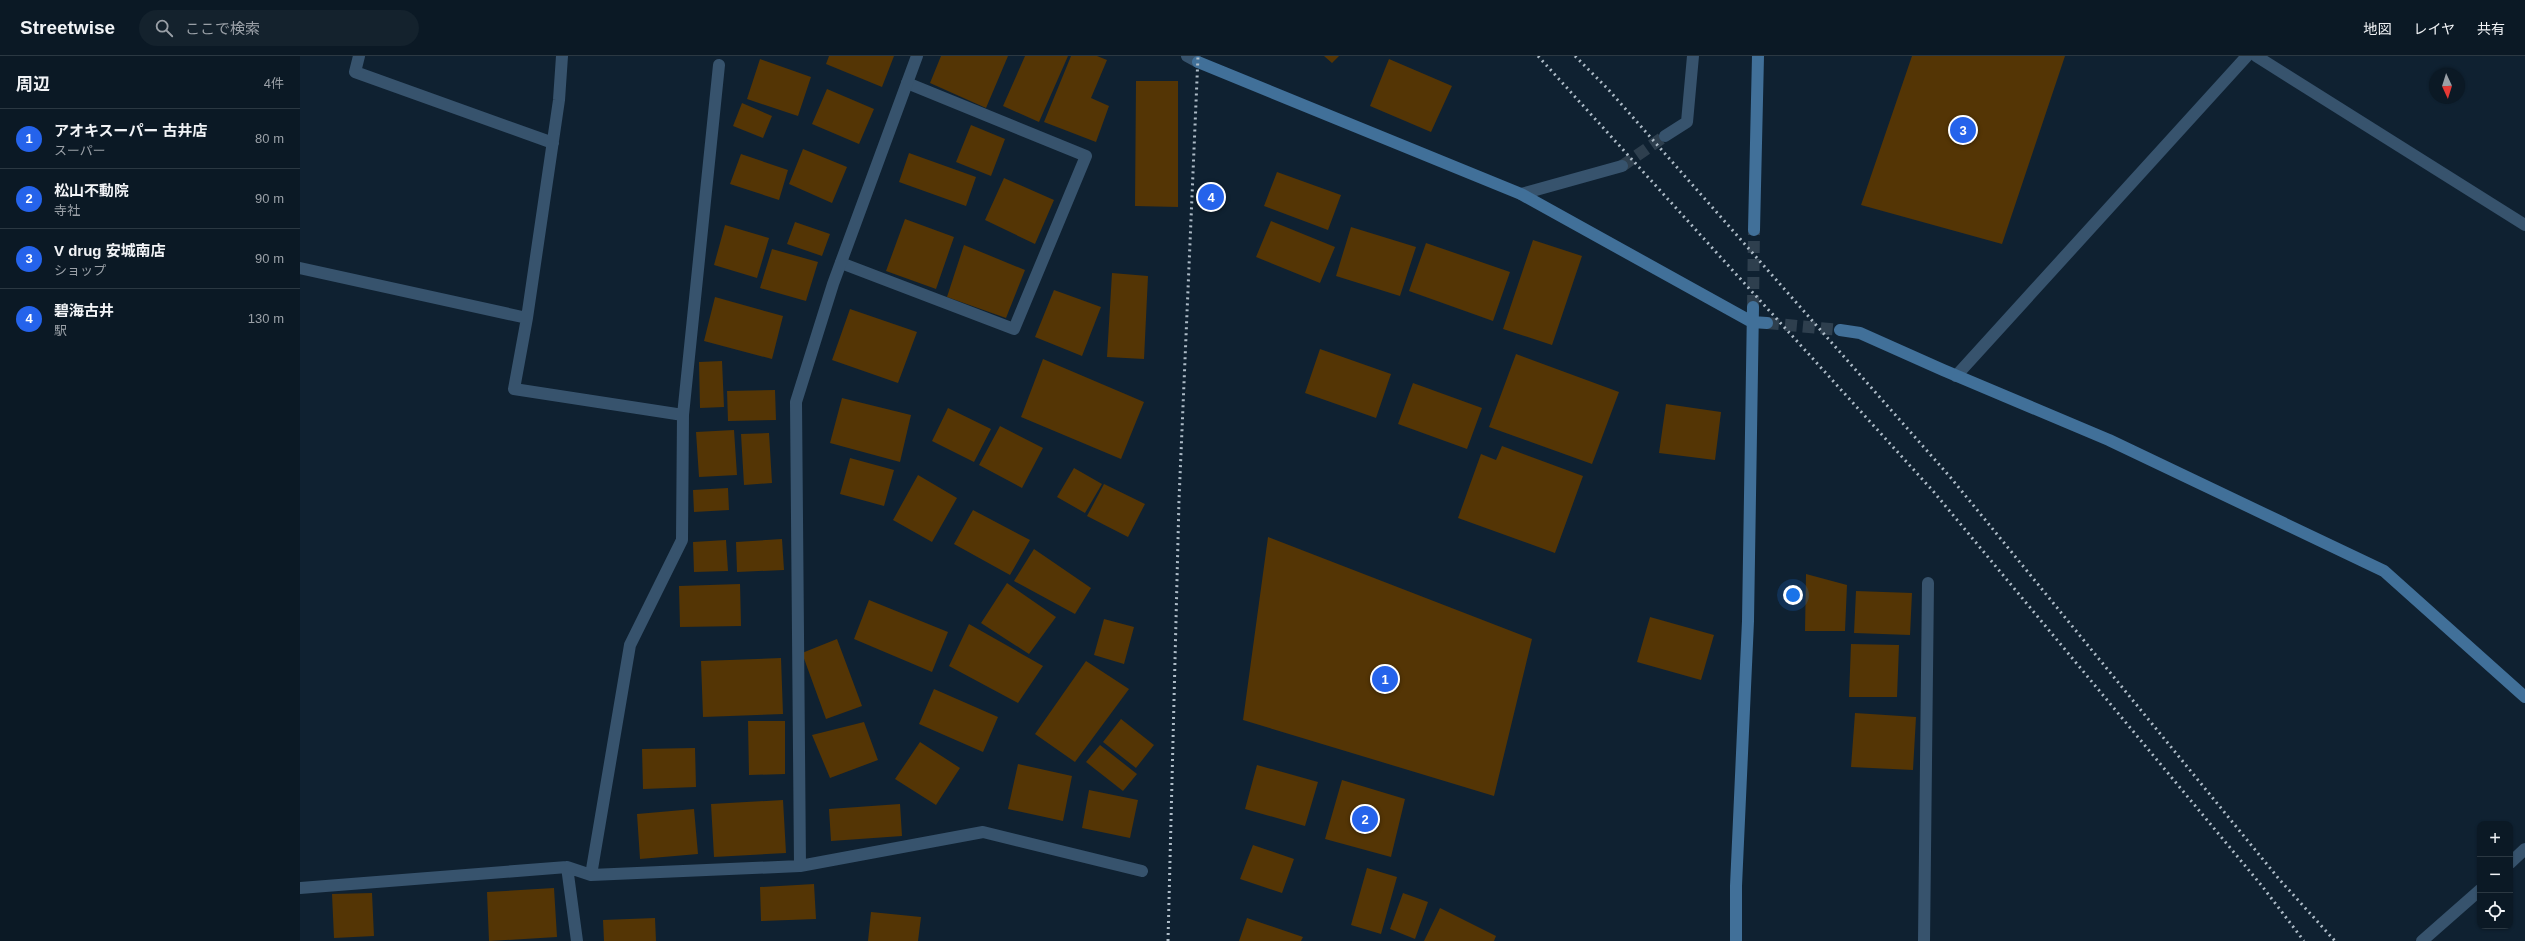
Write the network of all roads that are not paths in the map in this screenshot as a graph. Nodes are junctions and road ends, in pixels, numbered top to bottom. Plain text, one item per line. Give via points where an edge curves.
1 (359, 56) edge
2 (562, 56) edge
3 (917, 56) edge
4 (1187, 56) edge
5 (1693, 56) edge
6 (1758, 56) edge
7 (2247, 56) edge
8 (2256, 56) edge
9 (719, 60) edge
10 (907, 83) junction
11 (1665, 136) tunnel mouth
12 (553, 143) junction
13 (1622, 166) tunnel mouth
14 (1521, 194) junction
15 (2525, 225) edge
16 (1754, 230) tunnel mouth
17 (841, 263) junction
18 (300, 268) edge
19 (1753, 307) tunnel mouth
20 (527, 318) junction
21 (1752, 322) junction
22 (1767, 323) tunnel mouth
23 (1840, 330) tunnel mouth
24 (1956, 376) junction
25 (683, 416) junction
26 (1928, 582) dead end
27 (2525, 697) edge
28 (2525, 849) edge
29 (2513, 860) edge
30 (800, 866) junction
31 (567, 867) junction
32 (1142, 872) dead end
33 (591, 875) junction
34 (300, 888) edge
35 (2477, 893) edge
36 (576, 941) edge
37 (1736, 941) edge
38 (1924, 941) edge
39 (2422, 941) edge

1 - 12 street via 355,72
2 - 12 street
3 - 10 street
4 - 14 street
5 - 11 street via 1687,122
6 - 16 street
7 - 24 street
8 - 15 street
9 - 25 street
10 - 17 street
10 - 17 street via 1086,156 1014,329
12 - 20 street
13 - 14 street
14 - 21 street
17 - 30 street via 796,402
18 - 20 street
19 - 21 street
20 - 25 street via 514,389
21 - 22 street
21 - 37 street via 1748,621 1736,886
23 - 24 street via 1860,333
24 - 27 street via 2109,440 2384,571
25 - 33 street via 682,540 630,645
26 - 38 street
28 - 29 street
30 - 32 street via 983,832
30 - 33 street
31 - 33 street
31 - 34 street
31 - 36 street
35 - 39 street

